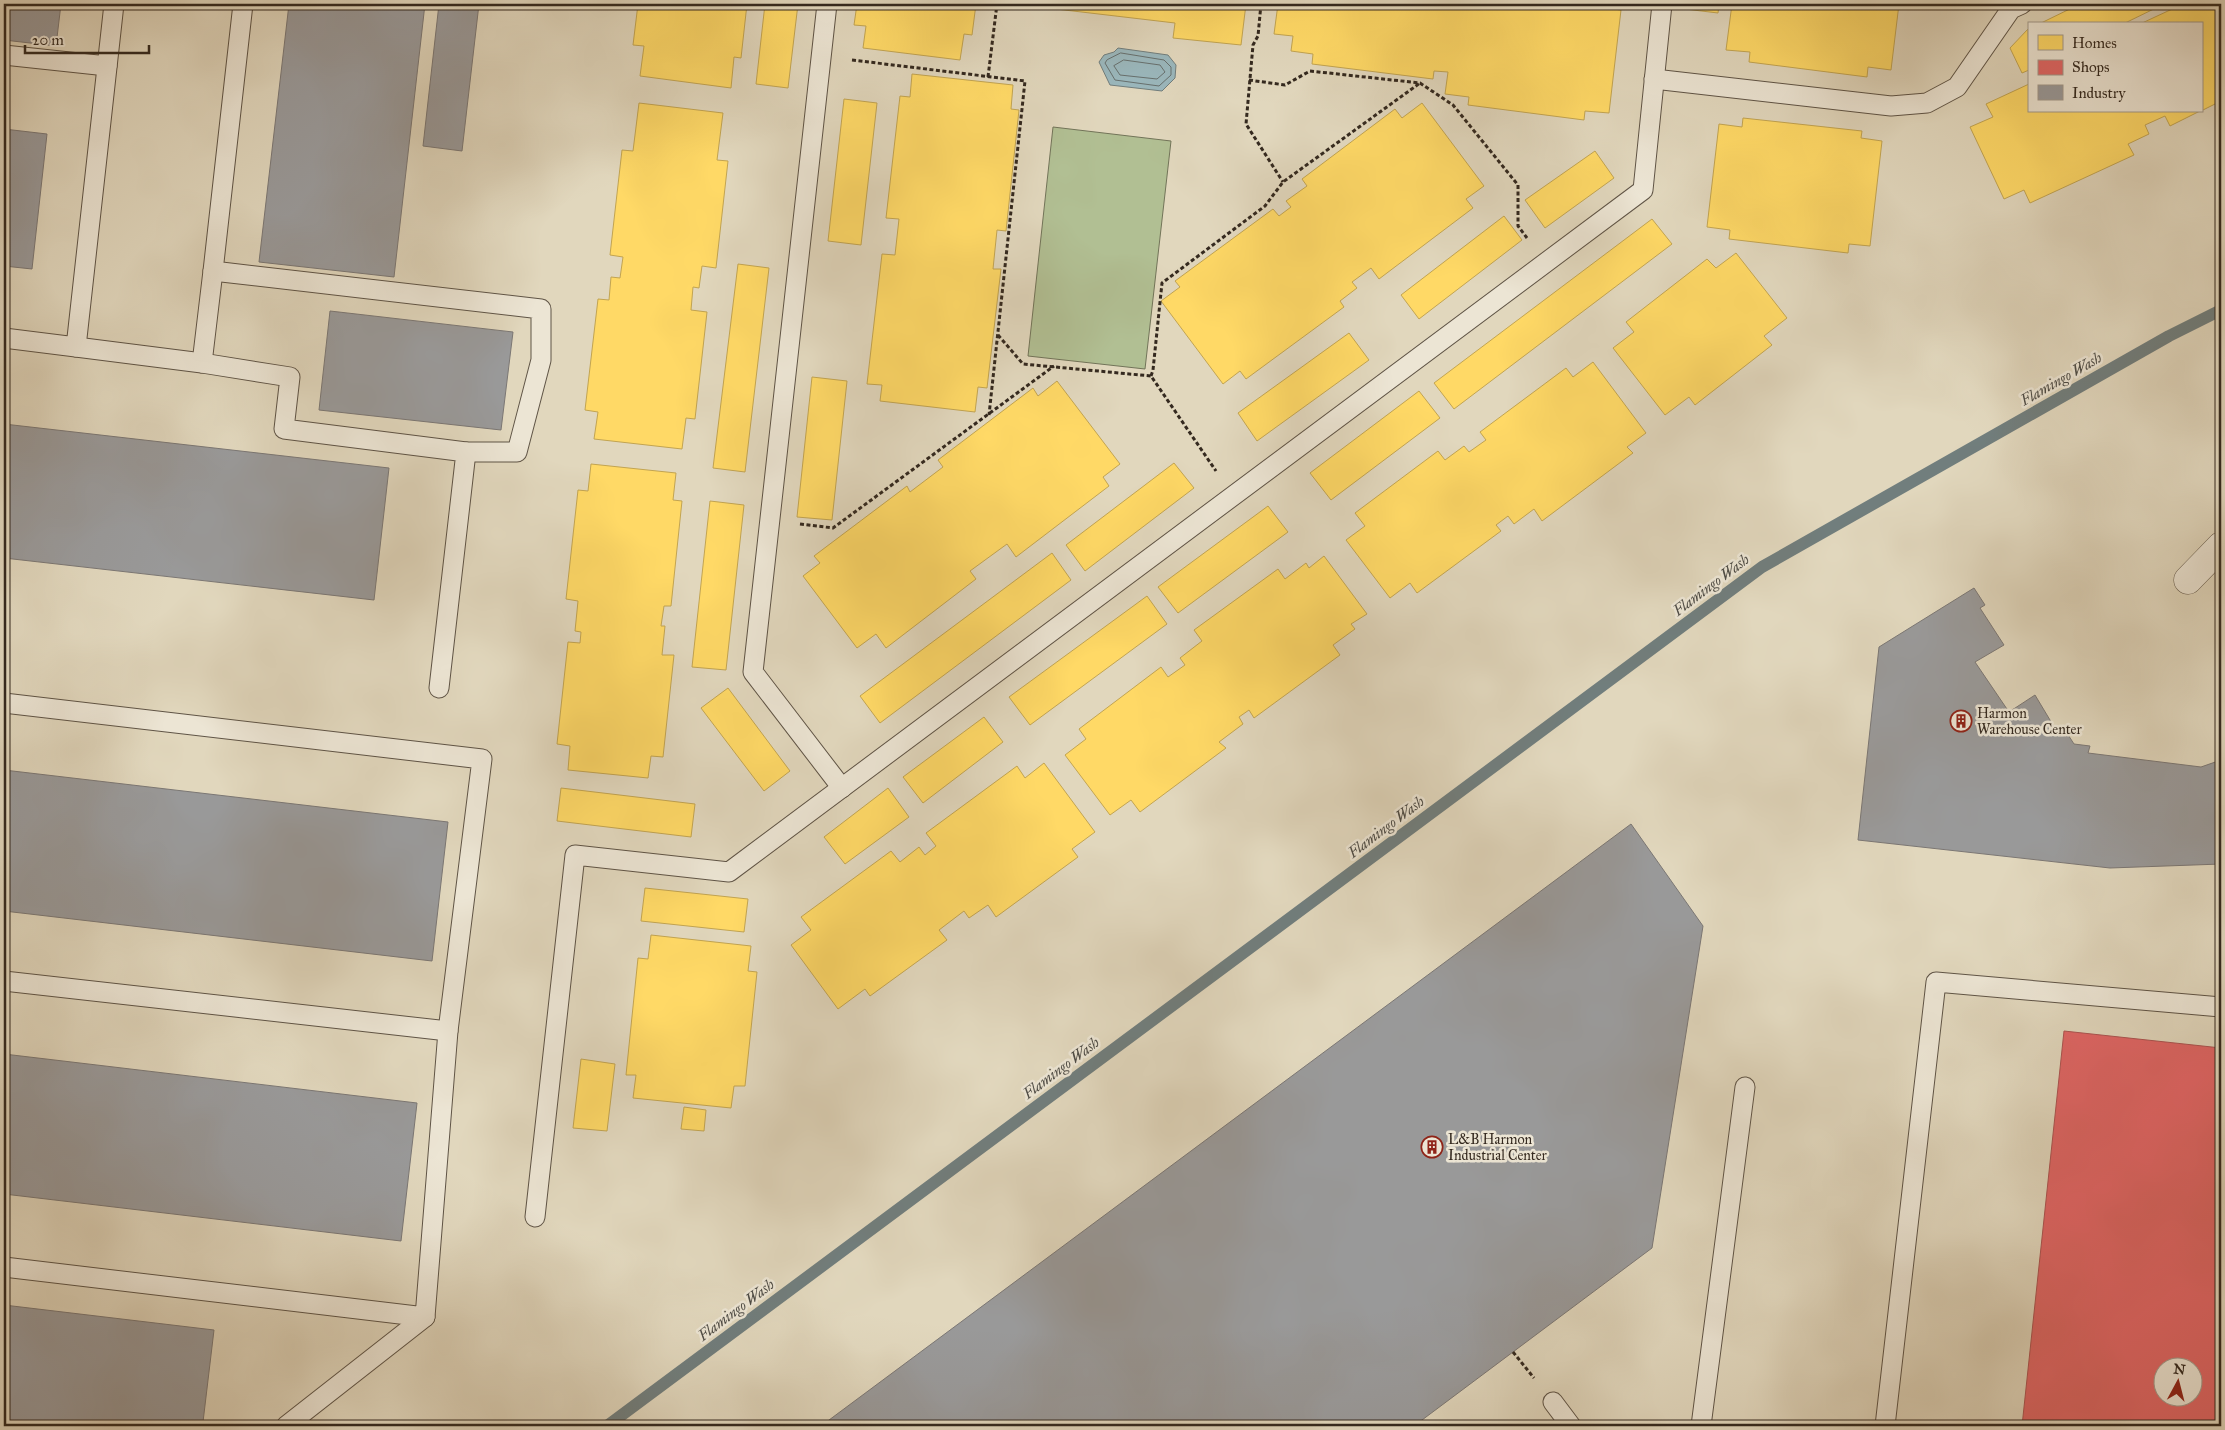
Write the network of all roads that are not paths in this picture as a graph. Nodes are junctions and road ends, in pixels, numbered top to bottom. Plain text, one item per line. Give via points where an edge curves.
1 (114, 4) edge
2 (243, 4) edge
3 (827, 4) edge
4 (1662, 4) edge
5 (2022, 4) edge
6 (4, 55) edge
7 (107, 66) junction
8 (1654, 79) junction
9 (213, 271) junction
10 (4, 338) edge
11 (76, 347) junction
12 (202, 363) junction
13 (466, 452) junction
14 (2221, 546) edge
15 (2188, 580) dead end
16 (439, 688) dead end
17 (4, 703) edge
18 (842, 788) junction
19 (4, 981) edge
20 (2221, 1007) edge
21 (448, 1031) junction
22 (1745, 1087) dead end
23 (535, 1217) dead end
24 (4, 1267) edge
25 (424, 1317) junction
26 (1554, 1402) dead end
27 (286, 1426) edge
28 (1571, 1426) edge
29 (1702, 1426) edge
30 (1884, 1426) edge

1 - 7 lane
2 - 9 lane
3 - 18 lane via 753,672
4 - 8 lane
5 - 8 lane via 2012,9 1958,87 1927,103 1891,106
6 - 7 lane
7 - 11 lane
8 - 18 lane via 1643,190
9 - 12 lane
9 - 13 lane via 541,309 541,360 517,452
10 - 11 lane
11 - 12 lane
12 - 13 lane via 290,377 284,429
13 - 16 lane
14 - 15 street
17 - 21 lane via 482,759
18 - 23 lane via 729,872 575,855
19 - 21 lane
20 - 30 lane via 1936,982
21 - 25 lane
22 - 29 lane
24 - 25 lane
25 - 27 lane
26 - 28 lane

